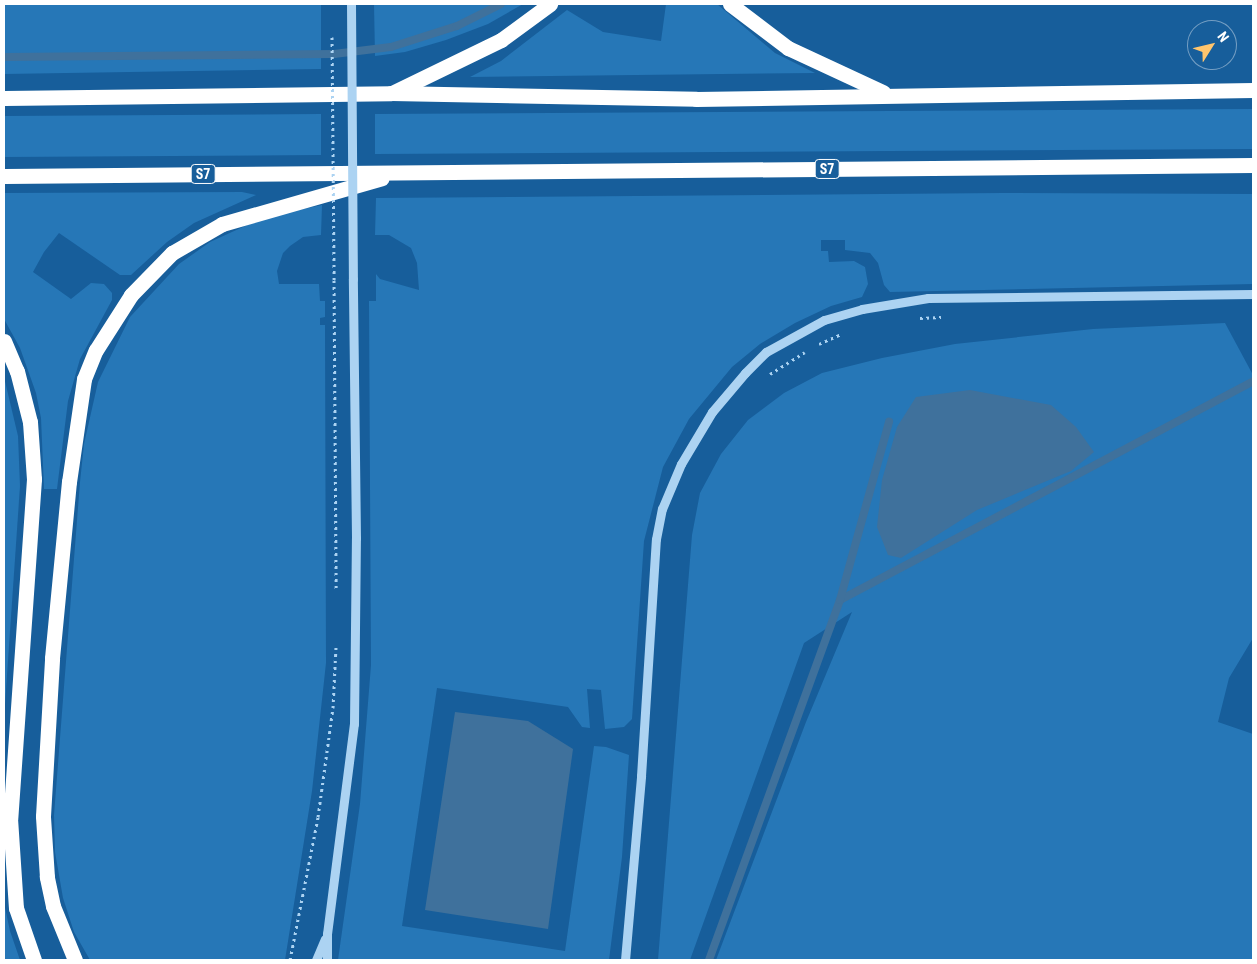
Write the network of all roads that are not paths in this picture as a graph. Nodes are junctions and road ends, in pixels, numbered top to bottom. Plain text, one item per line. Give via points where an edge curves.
1 (351, 4) edge
2 (550, 4) edge
3 (730, 4) edge
4 (1253, 90) edge
5 (391, 93) junction
6 (886, 93) junction
7 (4, 98) edge
8 (1253, 165) edge
9 (401, 172) junction
10 (4, 176) edge
11 (1253, 294) edge
12 (4, 341) edge
13 (327, 934) junction
14 (34, 960) edge
15 (75, 960) edge
16 (316, 960) edge
17 (327, 960) edge
18 (625, 960) edge

1 - 13 street, bridge via 357,616 354,724
2 - 5 highway via 501,40
3 - 6 highway via 788,48
4 - 6 highway
5 - 6 highway via 696,99
5 - 7 highway
8 - 9 highway, S7
9 - 10 highway, S7
9 - 15 highway via 222,224 172,253 131,295 96,350 84,379 69,482 52,658 43,816 47,876 53,906
11 - 18 street via 928,298 862,308 824,320 766,352 745,373 712,412 681,464 662,509 656,539 642,768
12 - 14 highway via 30,422 34,480 10,818 16,908
13 - 16 street
13 - 17 street

